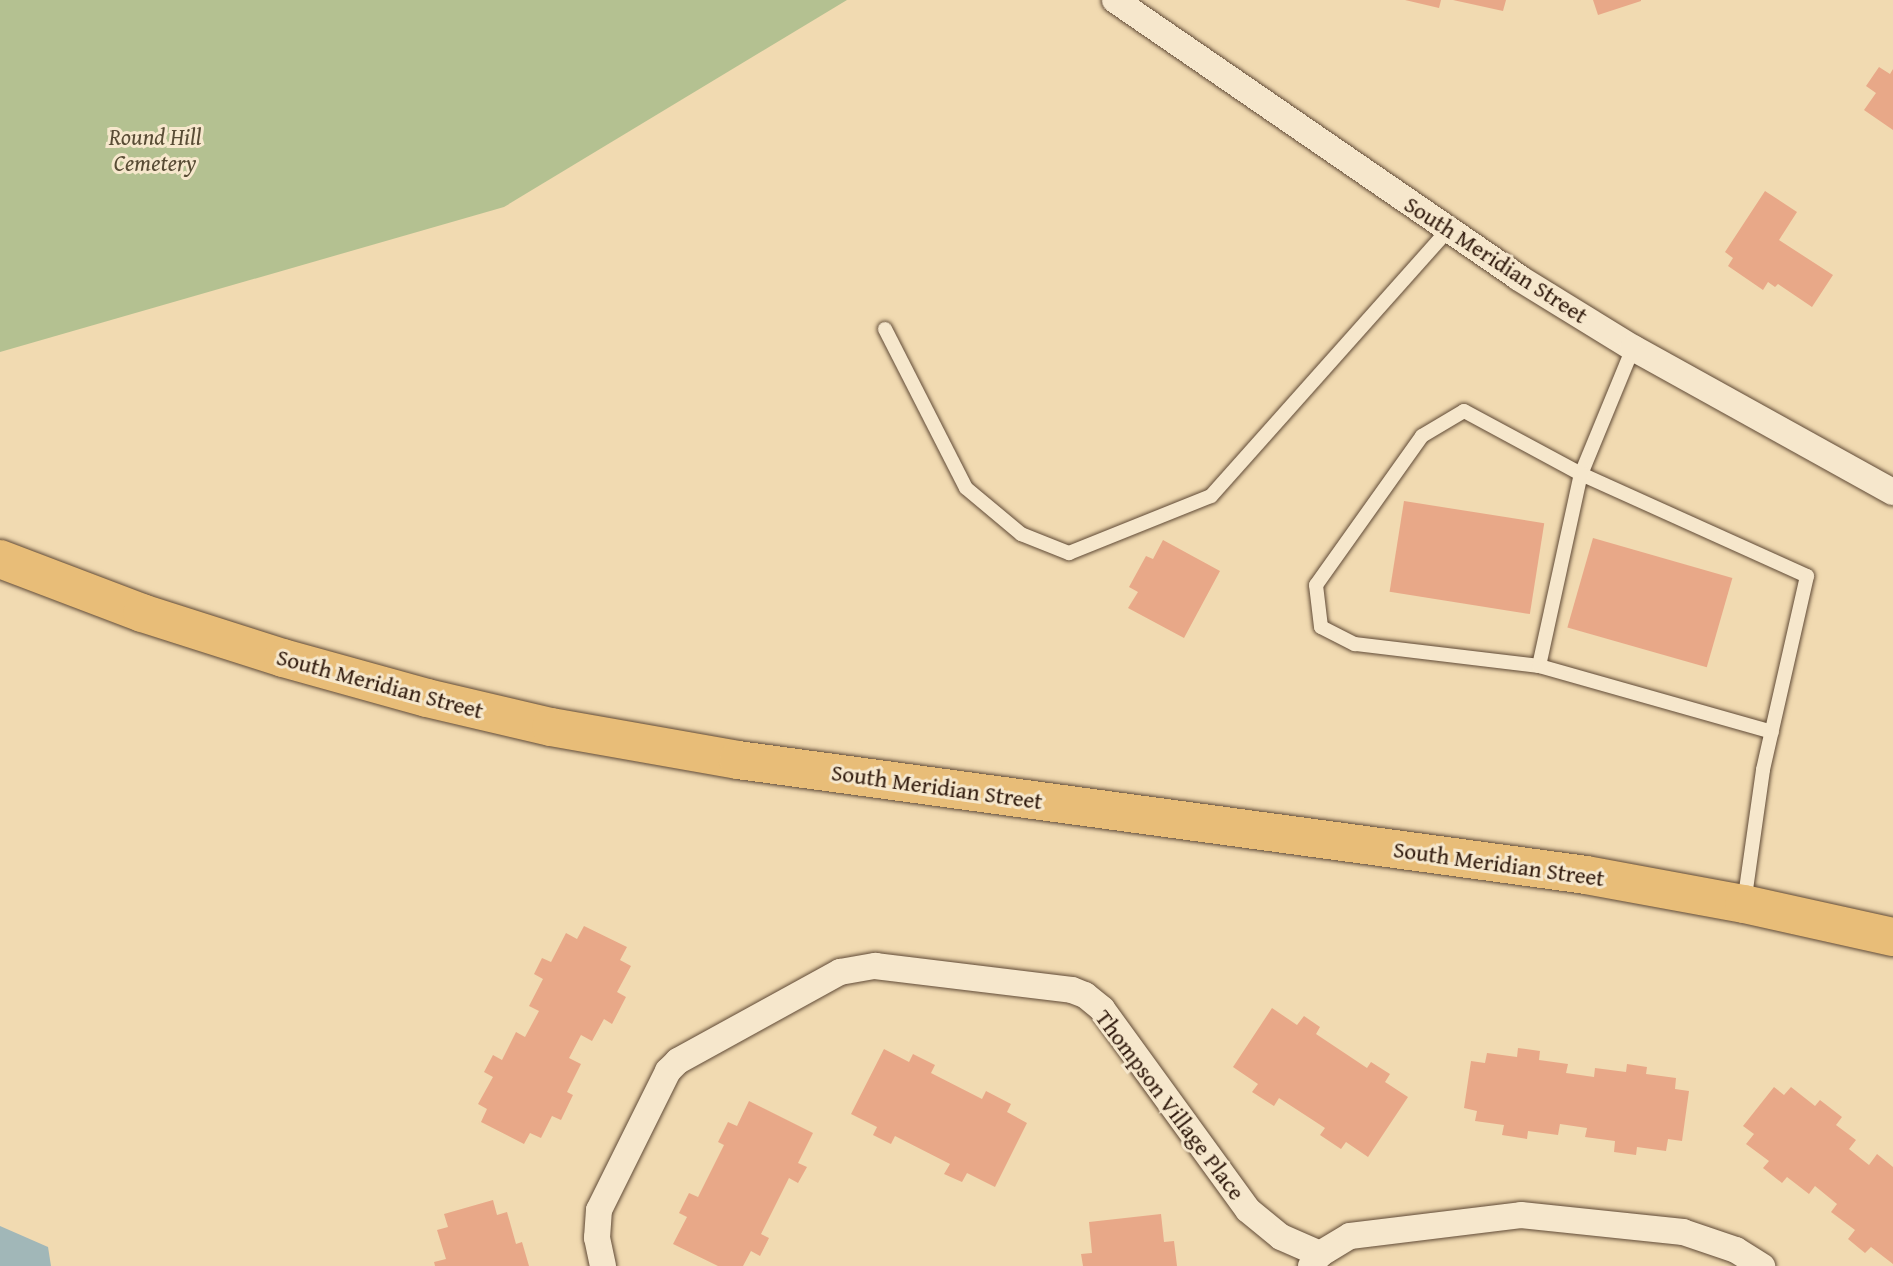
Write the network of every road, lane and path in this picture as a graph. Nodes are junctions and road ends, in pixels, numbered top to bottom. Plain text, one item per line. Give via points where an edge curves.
1 (1115, 0) edge
2 (1448, 230) junction
3 (885, 329) dead end
4 (1633, 348) junction
5 (1581, 474) junction
6 (1893, 492) edge
7 (0, 559) edge
8 (1539, 666) junction
9 (1772, 732) junction
10 (1744, 904) junction
11 (1893, 937) edge
12 (1316, 1260) edge
13 (603, 1266) edge
14 (1762, 1266) edge

1 - 2 street, South Meridian Street
2 - 3 lane via 1211,496 1069,553 1021,534 966,488
2 - 4 street, South Meridian Street
4 - 5 lane
4 - 6 street, South Meridian Street
5 - 8 lane
5 - 8 lane via 1464,411 1422,436 1316,585 1321,627 1355,644
5 - 9 lane via 1807,576
7 - 10 main road, South Meridian Street via 283,659 551,727 738,760 1586,875
8 - 9 lane
9 - 10 lane
10 - 11 main road, South Meridian Street
12 - 13 street, Thompson Village Place via 1248,1210 1102,1009 1085,995 875,966 840,972 678,1061 668,1071 599,1209 597,1238
12 - 14 street, Thompson Village Place via 1350,1236 1521,1215 1683,1232 1737,1250

